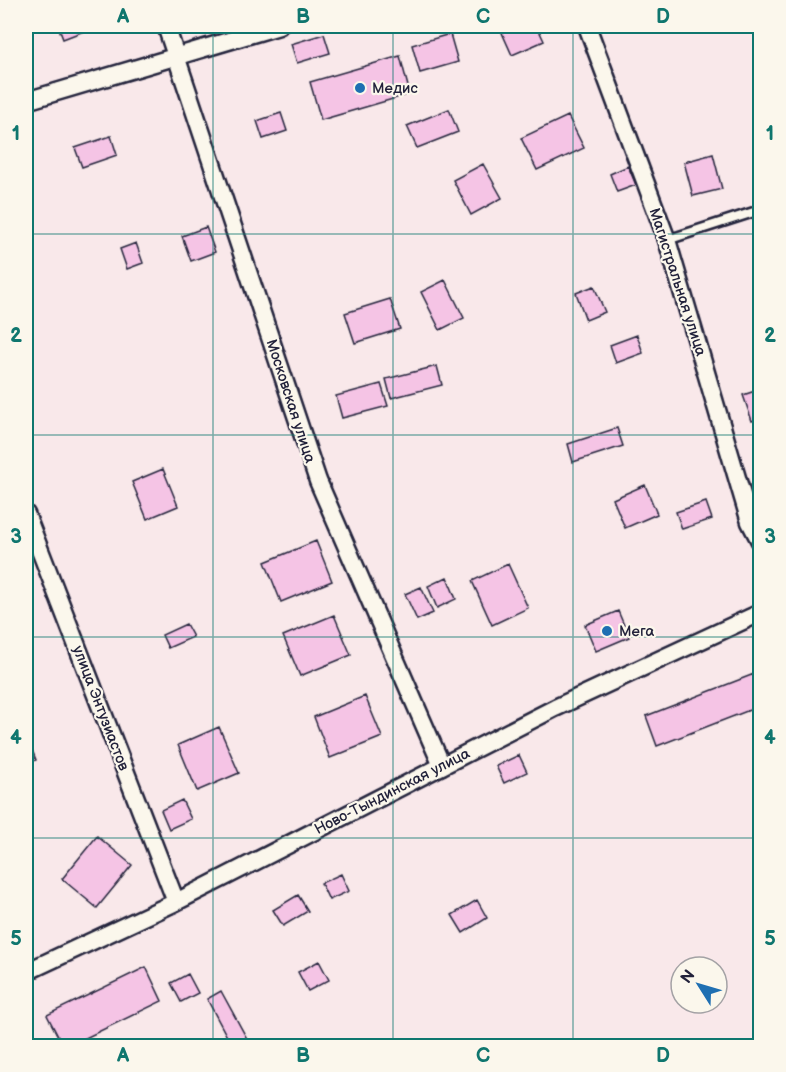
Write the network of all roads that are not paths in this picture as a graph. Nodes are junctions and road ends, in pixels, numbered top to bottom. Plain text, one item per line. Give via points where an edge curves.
1 (166, 26) edge
2 (279, 26) edge
3 (587, 26) edge
4 (177, 56) junction
5 (26, 101) edge
6 (760, 210) edge
7 (666, 240) junction
8 (26, 514) edge
9 (760, 541) edge
10 (760, 613) edge
11 (442, 766) junction
12 (176, 902) junction
13 (26, 972) edge

1 - 4 street, Московская улица
2 - 4 street
3 - 7 street, Магистральная улица
4 - 5 street
4 - 11 street, Московская улица via 318,481
6 - 7 lane
7 - 9 street, Магистральная улица via 750,522
8 - 12 street, улица Энтузиастов
10 - 11 street, Ново-Тындинская улица via 555,708
11 - 12 street, Ново-Тындинская улица
12 - 13 street, Ново-Тындинская улица

